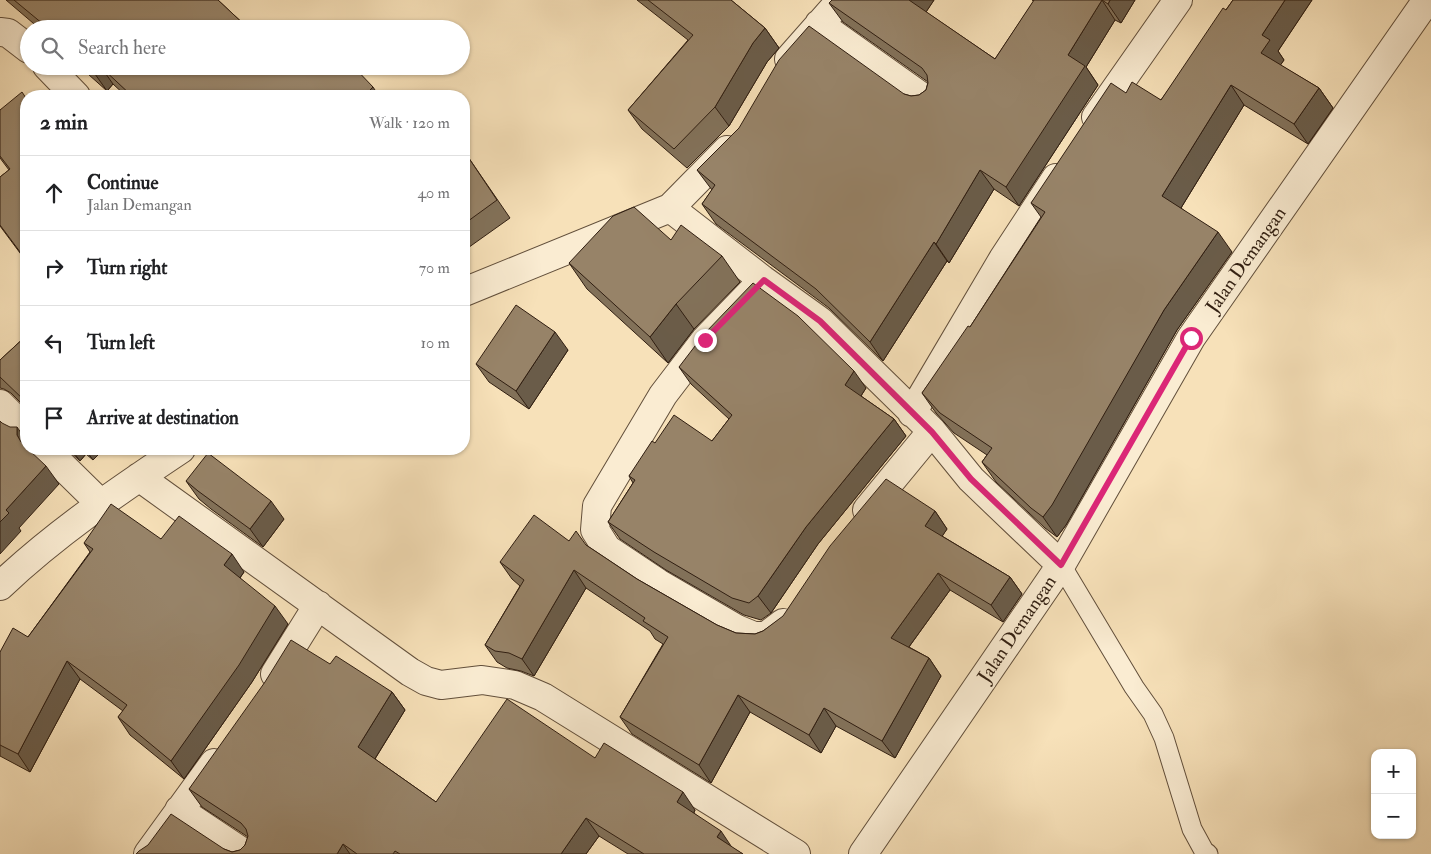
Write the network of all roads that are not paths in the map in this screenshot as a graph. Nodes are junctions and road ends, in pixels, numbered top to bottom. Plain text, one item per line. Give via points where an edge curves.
1 (841, 0) edge
2 (1178, 0) edge
3 (1428, 0) edge
4 (819, 24) junction
5 (0, 32) edge
6 (20, 42) edge
7 (56, 75) edge
8 (775, 78) edge
9 (70, 90) edge
10 (926, 100) edge
11 (741, 136) edge
12 (670, 208) junction
13 (764, 280) junction
14 (470, 290) edge
15 (0, 404) edge
16 (912, 413) junction
17 (20, 424) edge
18 (932, 432) junction
19 (51, 455) edge
20 (172, 455) edge
21 (139, 477) junction
22 (101, 504) junction
23 (850, 531) edge
24 (1061, 565) junction
25 (0, 586) edge
26 (798, 601) edge
27 (318, 605) junction
28 (260, 698) edge
29 (230, 742) edge
30 (179, 810) junction
31 (148, 854) edge
32 (245, 854) edge
33 (796, 854) edge
34 (863, 854) edge
35 (1208, 854) edge

1 - 4 street
2 - 16 street via 1003,259
3 - 24 street, Jalan Demangan via 1191,338
4 - 8 street
4 - 10 street
5 - 6 street via 8,33
7 - 9 street
11 - 12 street
12 - 13 street
12 - 14 street
13 - 16 street via 820,321
13 - 26 street via 705,340 663,395 597,506 595,530 607,549 699,608 754,636 766,636 782,624
15 - 17 street
16 - 18 street
18 - 23 street
18 - 24 street via 971,479
19 - 22 street
20 - 21 street
21 - 22 street
21 - 27 street
22 - 25 street via 29,559
24 - 34 street, Jalan Demangan
24 - 35 lane via 1153,714 1164,738 1192,830
27 - 28 street
27 - 33 street via 426,681 441,685 482,680 515,685 544,697
29 - 30 street
30 - 31 street
30 - 32 street

